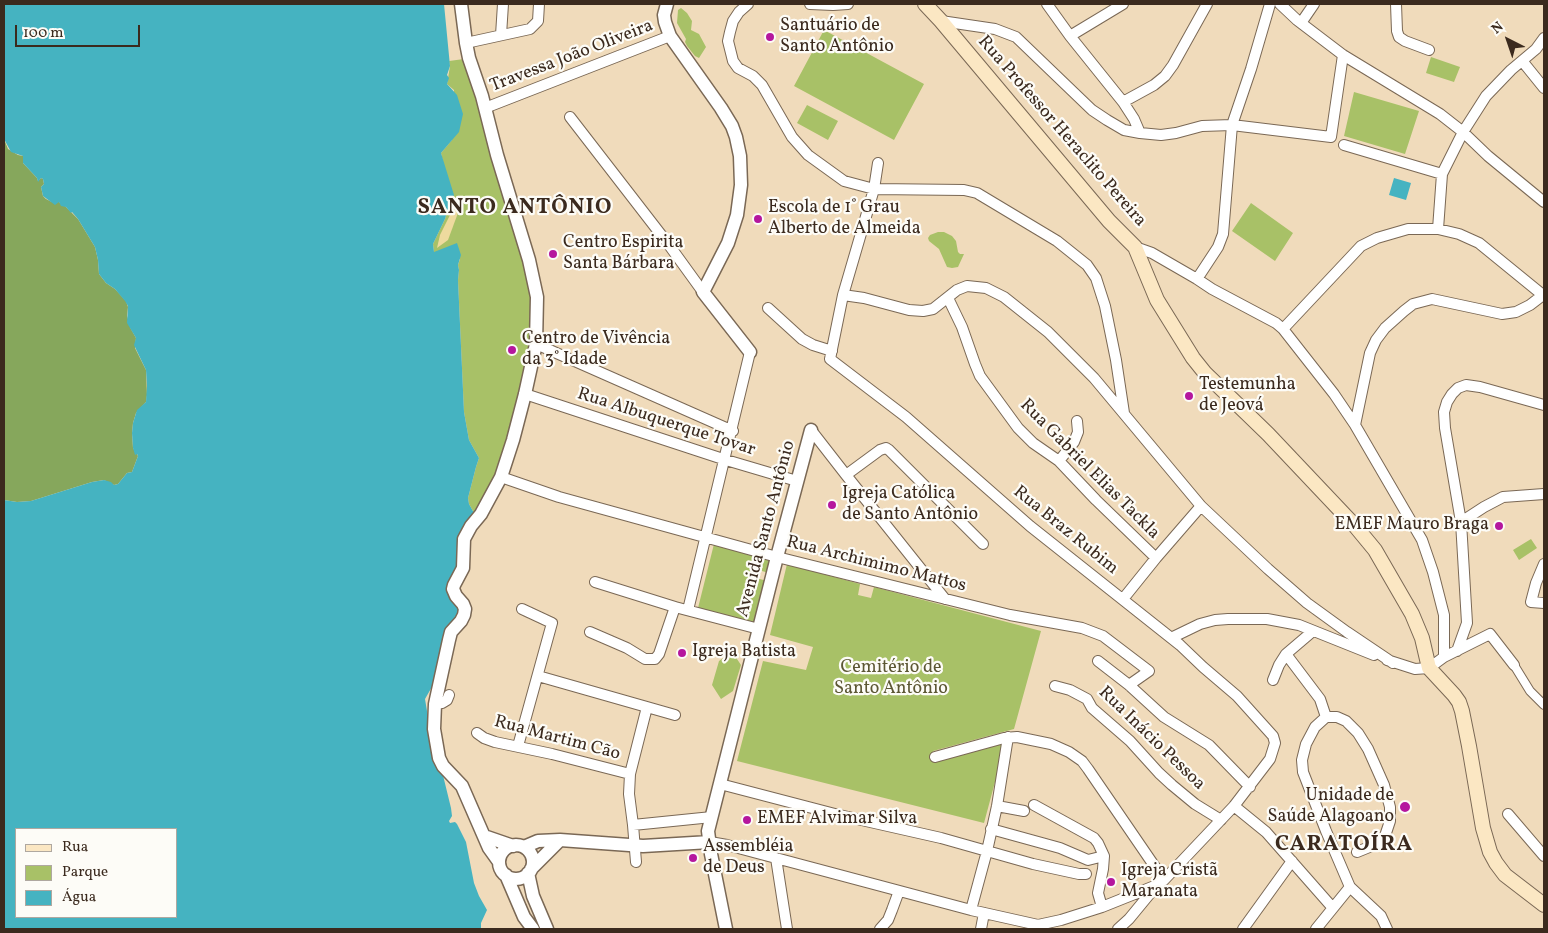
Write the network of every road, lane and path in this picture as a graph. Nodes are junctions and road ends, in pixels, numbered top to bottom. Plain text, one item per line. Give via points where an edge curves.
1 (461, 4) edge
2 (503, 4) edge
3 (540, 4) edge
4 (666, 4) edge
5 (748, 4) edge
6 (810, 4) edge
7 (848, 4) edge
8 (925, 4) edge
9 (1047, 4) edge
10 (1123, 4) edge
11 (1207, 4) edge
12 (1270, 4) edge
13 (1280, 4) edge
14 (1314, 4) edge
15 (1396, 4) edge
16 (941, 21) junction
17 (1301, 24) junction
18 (501, 35) junction
19 (670, 36) junction
20 (1070, 36) junction
21 (1544, 38) edge
22 (466, 43) junction
23 (1429, 50) dead end
24 (1343, 55) junction
25 (1523, 62) junction
26 (1544, 88) edge
27 (1123, 102) junction
28 (485, 108) junction
29 (570, 118) dead end
30 (1232, 125) junction
31 (1463, 132) junction
32 (1140, 134) junction
33 (1344, 144) dead end
34 (878, 163) dead end
35 (1442, 174) junction
36 (874, 189) junction
37 (1544, 202) edge
38 (1438, 228) junction
39 (1135, 247) junction
40 (1197, 279) junction
41 (703, 292) junction
42 (844, 295) junction
43 (1543, 295) edge
44 (948, 298) junction
45 (768, 308) dead end
46 (1283, 329) junction
47 (536, 344) junction
48 (750, 352) joint
49 (831, 355) junction
50 (526, 394) junction
51 (1544, 405) edge
52 (1124, 414) junction
53 (1077, 421) dead end
54 (1355, 425) junction
55 (811, 430) joint
56 (733, 431) junction
57 (726, 460) junction
58 (1059, 461) junction
59 (846, 476) junction
60 (501, 477) junction
61 (797, 481) junction
62 (1544, 494) edge
63 (1201, 506) junction
64 (1461, 522) junction
65 (706, 536) junction
66 (983, 544) dead end
67 (777, 556) junction
68 (1156, 558) junction
69 (1544, 564) edge
70 (595, 582) dead end
71 (946, 599) junction
72 (1123, 599) junction
73 (1544, 603) edge
74 (675, 607) junction
75 (522, 609) dead end
76 (688, 610) junction
77 (759, 629) junction
78 (1312, 631) junction
79 (590, 632) dead end
80 (1171, 638) junction
81 (1457, 651) junction
82 (1286, 654) junction
83 (1444, 657) junction
84 (1098, 661) dead end
85 (1393, 663) junction
86 (1514, 664) joint
87 (1429, 668) junction
88 (538, 676) junction
89 (1273, 680) dead end
90 (1129, 685) junction
91 (1055, 686) dead end
92 (449, 695) dead end
93 (435, 704) junction
94 (1544, 705) edge
95 (647, 707) junction
96 (675, 715) dead end
97 (1326, 717) junction
98 (477, 733) dead end
99 (1008, 737) junction
100 (518, 746) junction
101 (935, 757) dead end
102 (630, 774) junction
103 (720, 784) junction
104 (1250, 786) junction
105 (1034, 805) dead end
106 (997, 806) junction
107 (1234, 806) junction
108 (1024, 811) dead end
109 (1508, 814) dead end
110 (712, 817) junction
111 (1221, 820) junction
112 (634, 826) junction
113 (991, 829) junction
114 (484, 836) junction
115 (560, 840) junction
116 (710, 842) junction
117 (634, 845) junction
118 (518, 846) junction
119 (987, 851) junction
120 (1357, 852) dead end
121 (1104, 856) junction
122 (1544, 856) edge
123 (776, 858) junction
124 (1292, 861) junction
125 (499, 862) junction
126 (636, 862) dead end
127 (530, 871) junction
128 (1086, 874) dead end
129 (506, 875) junction
130 (1161, 883) junction
131 (1350, 887) junction
132 (899, 891) junction
133 (1544, 905) edge
134 (1102, 907) junction
135 (1332, 907) junction
136 (971, 910) junction
137 (984, 913) junction
138 (533, 929) edge
139 (547, 929) edge
140 (726, 929) edge
141 (787, 929) edge
142 (880, 929) edge
143 (981, 929) edge
144 (1118, 929) edge
145 (1243, 929) edge
146 (1316, 929) edge
147 (1387, 929) edge

1 - 22 street
2 - 18 street
3 - 18 street via 538,21 530,29
4 - 19 street via 664,15
5 - 36 street via 738,12 730,32 728,42 733,61 762,85 792,137 808,155 844,181
6 - 7 street
8 - 16 main road, Rua Professor Heraclito Pereira
9 - 20 street
10 - 20 street
11 - 27 street via 1165,76
12 - 30 street via 1252,70
13 - 17 street
14 - 17 street
15 - 23 street via 1399,37
16 - 32 street via 995,29 1016,37 1092,110 1124,130
16 - 39 main road, Rua Professor Heraclito Pereira
17 - 24 street
18 - 22 street
19 - 28 street, Travessa João Oliveira
19 - 41 street via 726,116 740,156 738,215 728,244
20 - 27 street
21 - 25 street
22 - 28 street
24 - 30 street via 1331,137
24 - 31 street via 1440,114
25 - 26 street
25 - 31 street via 1486,96
27 - 32 street
28 - 47 street via 535,282 538,312
29 - 41 street
30 - 32 street via 1202,126 1176,134
30 - 40 street via 1223,234
31 - 35 street
31 - 37 street
33 - 35 street
34 - 36 street
35 - 38 street
36 - 42 street
36 - 52 street via 964,190 977,194 1057,241 1087,265 1102,291
38 - 43 street via 1479,243
38 - 46 street via 1408,229 1370,240
39 - 40 street, Rua Professor Heraclito Pereira
39 - 87 main road via 1157,300 1193,358 1375,550 1412,614
40 - 46 street, Rua Professor Heraclito Pereira
41 - 48 street
42 - 44 street via 923,311 933,309
42 - 49 street
43 - 54 street via 1516,312 1502,314 1432,299 1413,304 1376,340 1370,353
44 - 52 street via 967,286 986,288 1004,296 1048,332
44 - 58 street, Rua Gabriel Elias Tackla via 980,376 1018,428
45 - 49 street, Rua Braz Rubim via 802,340
46 - 54 street, Rua Professor Heraclito Pereira
47 - 50 street
47 - 56 street
48 - 56 street
49 - 72 street, Rua Braz Rubim via 1030,526
50 - 57 street, Rua Albuquerque Tovar
50 - 60 street
51 - 64 street via 1466,385 1452,394 1444,412
52 - 63 street
53 - 58 street via 1078,432 1074,442
54 - 83 street, Rua Professor Heraclito Pereira via 1422,540 1444,615
55 - 59 street
55 - 61 street, Avenida Santo Antônio
56 - 57 street
57 - 61 street, Rua Albuquerque Tovar
57 - 65 street
58 - 68 street, Rua Gabriel Elias Tackla
59 - 66 street via 886,448
59 - 71 street
60 - 65 street, Rua Archimimo Mattos via 559,497
60 - 93 street via 464,540 464,568 453,589 465,609 449,640
61 - 67 street, Avenida Santo Antônio
62 - 64 street via 1504,497
63 - 68 street
63 - 85 street via 1307,603
64 - 81 street via 1467,623
65 - 67 street, Rua Archimimo Mattos
65 - 76 street
67 - 71 street, Rua Archimimo Mattos
67 - 77 street, Avenida Santo Antônio
68 - 72 street
69 - 73 street via 1531,602
70 - 74 street
71 - 90 street, Rua Archimimo Mattos via 1082,628 1103,636 1149,671
72 - 80 street, Rua Braz Rubim
74 - 76 street
74 - 79 street via 655,658 646,658
75 - 88 street via 552,623
76 - 77 street
77 - 103 street, Avenida Santo Antônio
78 - 80 street via 1267,619 1228,619 1200,624
78 - 82 street
78 - 85 street
80 - 104 street, Rua Braz Rubim via 1238,696 1272,736 1275,743 1270,759
81 - 83 street
81 - 86 street via 1490,634
82 - 89 street
82 - 97 street via 1320,699
83 - 87 street
84 - 90 street
85 - 87 street via 1414,669
86 - 94 street via 1530,691
87 - 133 main road via 1454,695 1462,711 1490,852 1505,874
88 - 95 street
88 - 100 street
90 - 104 street via 1164,717 1209,745
91 - 111 street, Rua Inácio Pessoa via 1086,699 1172,786
92 - 93 street via 447,700
93 - 114 street via 434,729 439,758 462,786
95 - 96 street
95 - 102 street
97 - 120 street via 1346,721 1358,733 1384,785 1390,807 1384,839
97 - 131 street via 1314,727 1306,744 1302,766
98 - 100 street, Rua Martim Cão via 495,742
99 - 101 street
99 - 106 street
99 - 130 street via 1051,744 1082,761
100 - 102 street, Rua Martim Cão
102 - 112 street via 629,794
103 - 110 street, Avenida Santo Antônio
103 - 119 street
104 - 107 street
105 - 121 street via 1094,838
106 - 108 street
106 - 113 street
107 - 111 street
107 - 124 street via 1266,832
109 - 122 street
110 - 112 street
110 - 116 street, Avenida Santo Antônio via 708,831
111 - 130 street
112 - 117 street
113 - 119 street
113 - 121 street via 1060,848 1088,860
114 - 118 street
114 - 125 street
115 - 117 street
115 - 118 street
115 - 127 street
116 - 117 street
116 - 123 street
116 - 140 street, Avenida Santo Antônio
117 - 126 street
118 - 125 street via 503,851
118 - 127 street via 528,851 532,858
119 - 128 street
119 - 136 street
121 - 134 street via 1098,894
123 - 132 street
123 - 141 street
124 - 135 street
124 - 145 street
125 - 129 street
127 - 129 street via 518,878
127 - 139 street via 533,896
129 - 138 street via 524,917
130 - 134 street
130 - 144 street
131 - 135 street
131 - 147 street via 1382,916
132 - 136 street
132 - 142 street via 888,920
134 - 137 street via 1038,925
135 - 146 street
136 - 137 street
137 - 143 street

